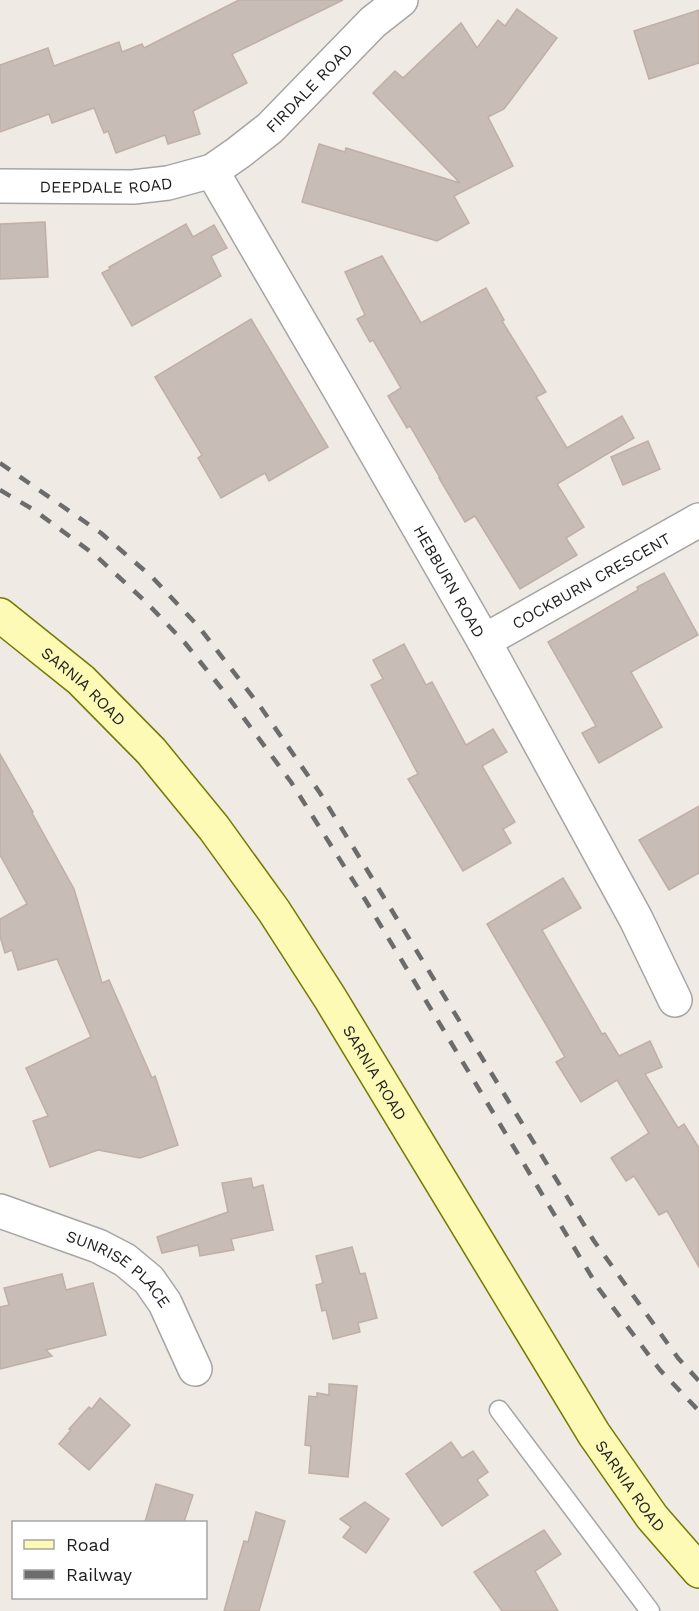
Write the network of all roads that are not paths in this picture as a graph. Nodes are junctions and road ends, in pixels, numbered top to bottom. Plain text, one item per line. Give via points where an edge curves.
1 (401, 0) edge
2 (212, 171) junction
3 (0, 186) edge
4 (699, 520) edge
5 (0, 615) edge
6 (484, 641) junction
7 (675, 1000) dead end
8 (0, 1210) edge
9 (195, 1369) dead end
10 (499, 1410) dead end
11 (699, 1571) edge
12 (650, 1611) edge

1 - 2 street, FIRDALE ROAD via 374,22 270,128
2 - 3 street, DEEPDALE ROAD via 168,183 133,187
2 - 6 street, HEBBURN ROAD
4 - 6 street, COCKBURN CRESCENT
5 - 11 main road, SARNIA ROAD via 81,680 151,751 214,828 330,998 594,1434 652,1517
6 - 7 street, HEBBURN ROAD via 636,919
8 - 9 street, SUNRISE PLACE via 125,1260 149,1280 165,1303
10 - 12 lane

